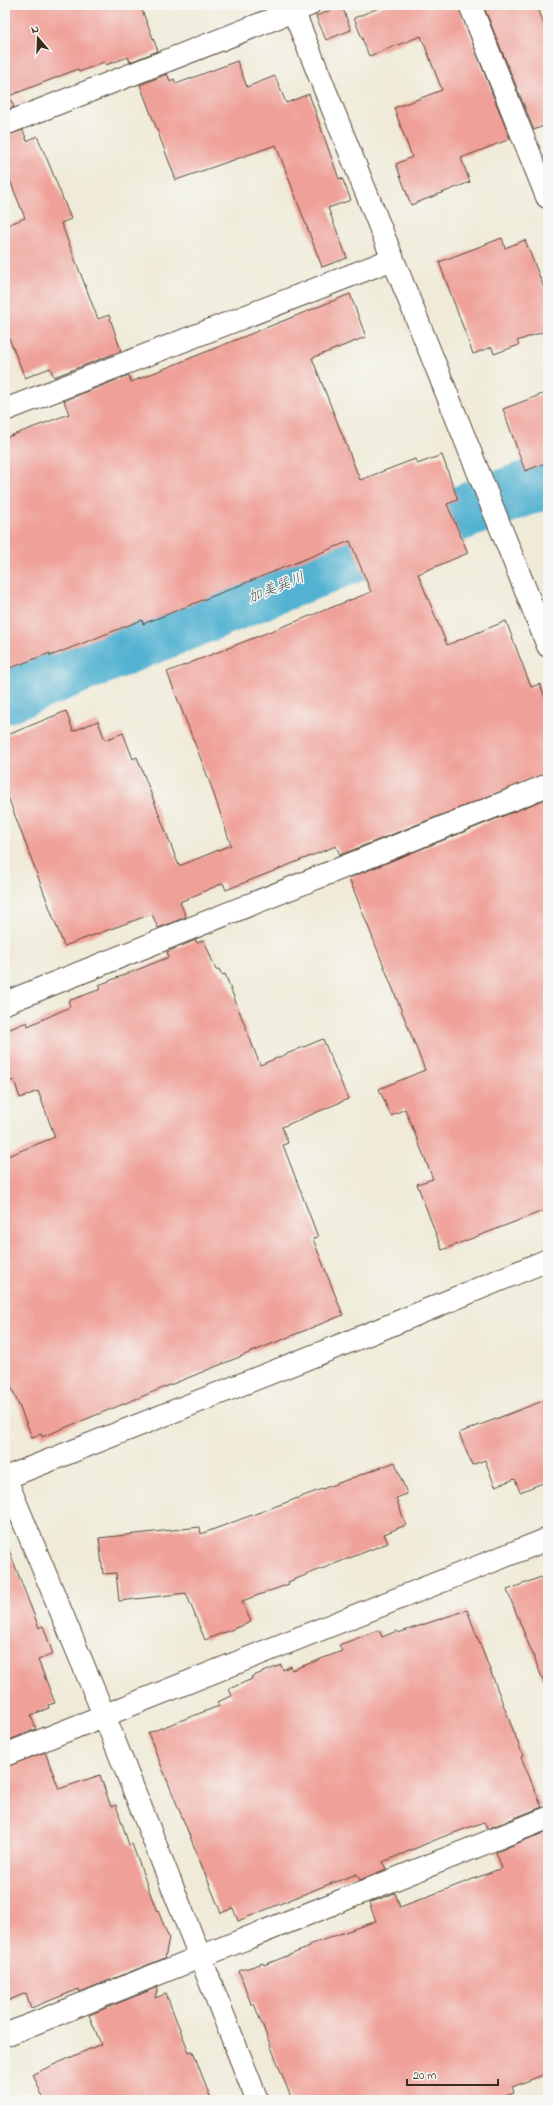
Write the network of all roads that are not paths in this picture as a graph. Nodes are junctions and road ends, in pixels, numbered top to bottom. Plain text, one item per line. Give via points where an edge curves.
1 (470, 5) edge
2 (298, 7) edge
3 (5, 124) edge
4 (547, 197) dead end
5 (393, 260) junction
6 (5, 410) edge
7 (548, 646) edge
8 (548, 785) edge
9 (5, 1003) edge
10 (548, 1260) edge
11 (5, 1478) edge
12 (548, 1539) edge
13 (104, 1715) junction
14 (5, 1755) edge
15 (548, 1818) edge
16 (201, 1958) junction
17 (5, 2035) edge
18 (257, 2100) edge

1 - 4 street
2 - 3 street
2 - 5 street
5 - 6 street
5 - 7 street
8 - 9 street
10 - 11 street
11 - 13 street
12 - 13 street
13 - 14 street
13 - 16 street
15 - 16 street
16 - 17 street
16 - 18 street

